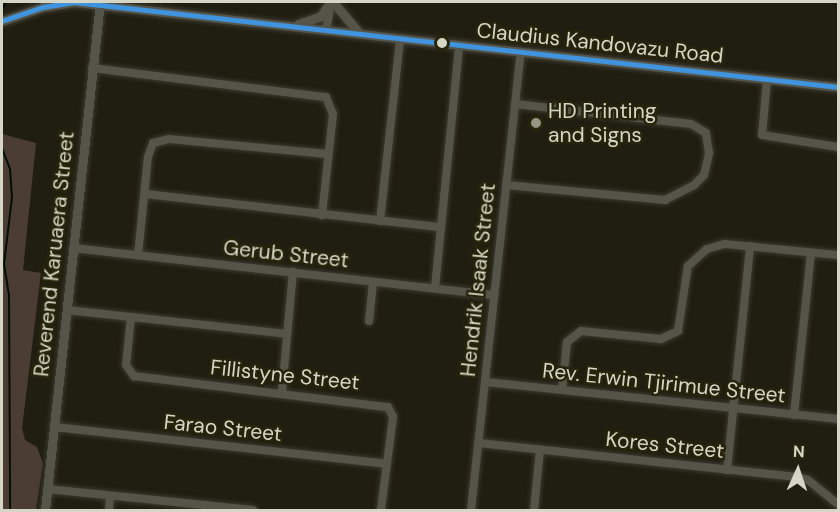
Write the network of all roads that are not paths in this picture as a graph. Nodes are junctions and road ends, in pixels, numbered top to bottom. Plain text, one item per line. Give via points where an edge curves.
1 (331, 2) edge
2 (100, 3) edge
3 (2, 21) edge
4 (251, 22) junction
5 (326, 31) junction
6 (363, 36) junction
7 (400, 40) junction
8 (459, 46) junction
9 (521, 52) junction
10 (92, 68) junction
11 (767, 80) junction
12 (838, 87) edge
13 (515, 104) junction
14 (838, 147) edge
15 (328, 154) junction
16 (506, 185) junction
17 (145, 194) junction
18 (322, 215) junction
19 (381, 221) junction
20 (439, 227) junction
21 (750, 246) junction
22 (73, 248) junction
23 (811, 252) junction
24 (138, 255) junction
25 (838, 255) edge
26 (293, 272) junction
27 (373, 282) junction
28 (435, 288) junction
29 (494, 295) junction
30 (67, 310) junction
31 (131, 317) junction
32 (369, 321) dead end
33 (287, 334) junction
34 (486, 382) junction
35 (562, 389) junction
36 (282, 392) junction
37 (733, 408) junction
38 (794, 415) junction
39 (838, 419) edge
40 (54, 427) junction
41 (479, 443) junction
42 (540, 449) junction
43 (387, 464) junction
44 (727, 470) junction
45 (47, 489) junction
46 (110, 496) junction
47 (838, 504) edge
48 (45, 510) edge
49 (109, 510) edge
50 (253, 510) edge
51 (381, 510) edge
52 (471, 510) edge
53 (534, 510) edge

1 - 4 street via 321,16 309,23
1 - 5 street
1 - 6 street
2 - 3 street, Claudius Kandovazu Road via 60,3
2 - 4 street, Claudius Kandovazu Road
2 - 10 street, Reverend Karuaera Street
4 - 5 street, Claudius Kandovazu Road
5 - 6 street, Claudius Kandovazu Road
6 - 7 street, Claudius Kandovazu Road
7 - 8 street, Claudius Kandovazu Road
7 - 19 street
8 - 9 street, Claudius Kandovazu Road
8 - 20 street
9 - 11 street, Claudius Kandovazu Road
9 - 13 street, Hendrik Isaak Street
10 - 15 street via 326,97 332,106
10 - 22 street, Reverend Karuaera Street
11 - 12 street, Claudius Kandovazu Road
11 - 14 street via 762,135
13 - 16 street, Hendrik Isaak Street
13 - 16 street via 691,124 705,133 709,153 699,180 665,200
15 - 17 street via 159,140 150,148
15 - 18 street
16 - 29 street, Hendrik Isaak Street
17 - 18 street
17 - 24 street
18 - 19 street
19 - 20 street
20 - 28 street
21 - 23 street
21 - 35 street via 715,246 693,260 687,274 681,326 668,338 581,331 570,336
21 - 37 street
22 - 24 street, Gerub Street
22 - 30 street, Reverend Karuaera Street
23 - 25 street
23 - 38 street
24 - 26 street, Gerub Street
26 - 27 street, Gerub Street
26 - 33 street
27 - 28 street, Gerub Street
27 - 32 street
28 - 29 street, Gerub Street
29 - 34 street, Hendrik Isaak Street
30 - 31 street
30 - 40 street, Reverend Karuaera Street
31 - 33 street
31 - 36 street, Fillistyne Street via 126,365 134,376
33 - 36 street
34 - 35 street, Rev. Erwin Tjirimue Street
34 - 41 street, Hendrik Isaak Street
35 - 37 street, Rev. Erwin Tjirimue Street
36 - 43 street, Fillistyne Street via 388,407 393,417
37 - 38 street, Rev. Erwin Tjirimue Street
37 - 44 street
38 - 39 street, Rev. Erwin Tjirimue Street
40 - 43 street, Farao Street
40 - 45 street, Reverend Karuaera Street
41 - 42 street, Kores Street
41 - 52 street, Hendrik Isaak Street
42 - 44 street, Kores Street
42 - 53 street
43 - 51 street, Fillistyne Street
44 - 47 street, Kores Street via 803,478
45 - 46 street
45 - 48 street, Reverend Karuaera Street
46 - 49 street
46 - 50 street

